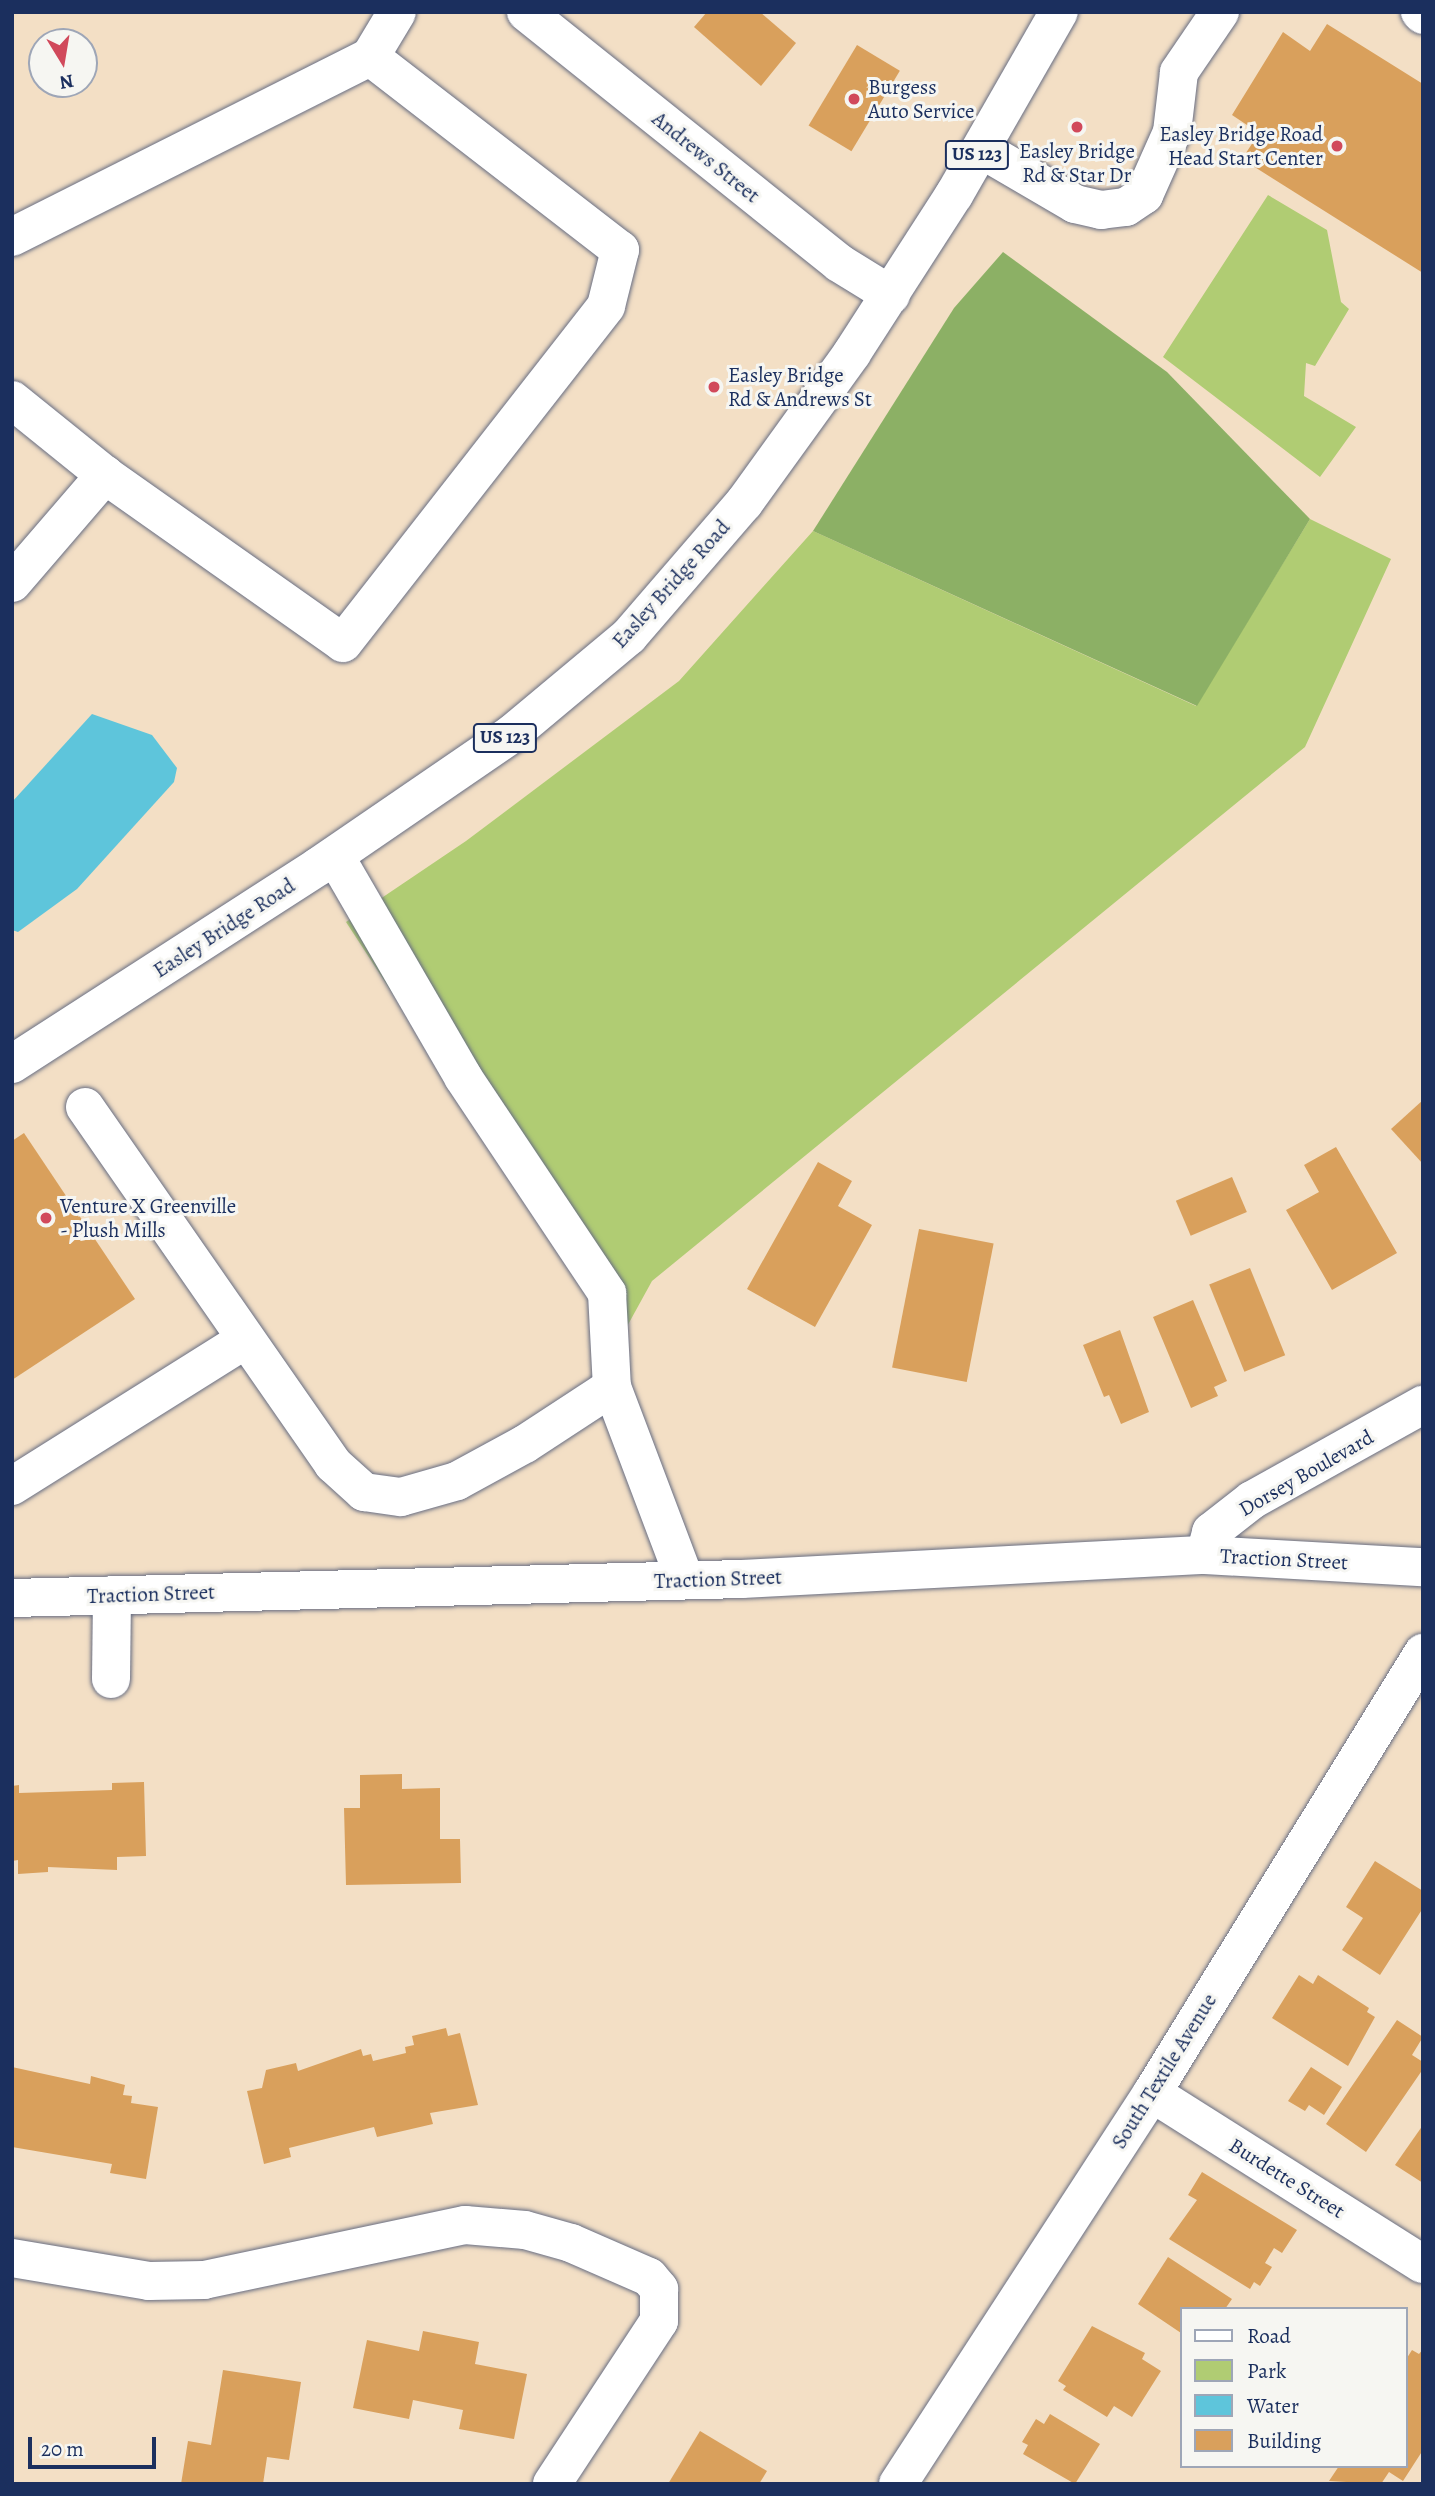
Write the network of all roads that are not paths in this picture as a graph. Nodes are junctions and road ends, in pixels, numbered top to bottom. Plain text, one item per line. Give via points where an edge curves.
1 (397, 12) edge
2 (526, 12) edge
3 (1059, 12) edge
4 (1220, 12) edge
5 (370, 57) junction
6 (981, 149) junction
7 (12, 237) edge
8 (891, 295) junction
9 (12, 400) edge
10 (105, 475) junction
11 (12, 583) edge
12 (335, 856) junction
13 (13, 1061) edge
14 (85, 1107) dead end
15 (246, 1339) junction
16 (612, 1387) junction
17 (1423, 1405) edge
18 (12, 1486) edge
19 (1205, 1555) junction
20 (1423, 1567) edge
21 (685, 1580) junction
22 (112, 1595) junction
23 (12, 1598) edge
24 (1423, 1653) edge
25 (111, 1679) dead end
26 (1152, 2093) junction
27 (12, 2258) edge
28 (1423, 2264) edge
29 (552, 2484) edge
30 (898, 2484) edge

1 - 5 main road
2 - 8 main road, Andrews Street via 839,263
3 - 6 main road, Easley Bridge Road / US 123
4 - 6 main road via 1179,72 1172,132 1144,195 1126,208 1101,210 1075,204
5 - 7 main road
5 - 10 main road via 620,250 606,306 342,643
6 - 8 main road, Easley Bridge Road / US 123
8 - 12 main road, Easley Bridge Road / US 123 via 744,503 629,636 513,733
9 - 10 main road
10 - 11 main road
12 - 13 main road, Easley Bridge Road / US 123
12 - 16 main road via 463,1077 607,1293
14 - 15 main road
15 - 16 main road via 333,1464 364,1492 389,1496 401,1497 457,1481 525,1444
15 - 18 main road
16 - 21 main road
17 - 19 main road, Dorsey Boulevard via 1252,1500 1211,1532
19 - 20 main road, Traction Street
19 - 21 main road, Traction Street
21 - 22 main road, Traction Street
22 - 23 main road, Traction Street
22 - 25 main road
24 - 26 main road, South Textile Avenue
26 - 28 main road, Burdette Street
26 - 30 main road, South Textile Avenue
27 - 29 main road via 149,2281 204,2280 466,2225 525,2230 571,2243 649,2277 659,2289 659,2321

